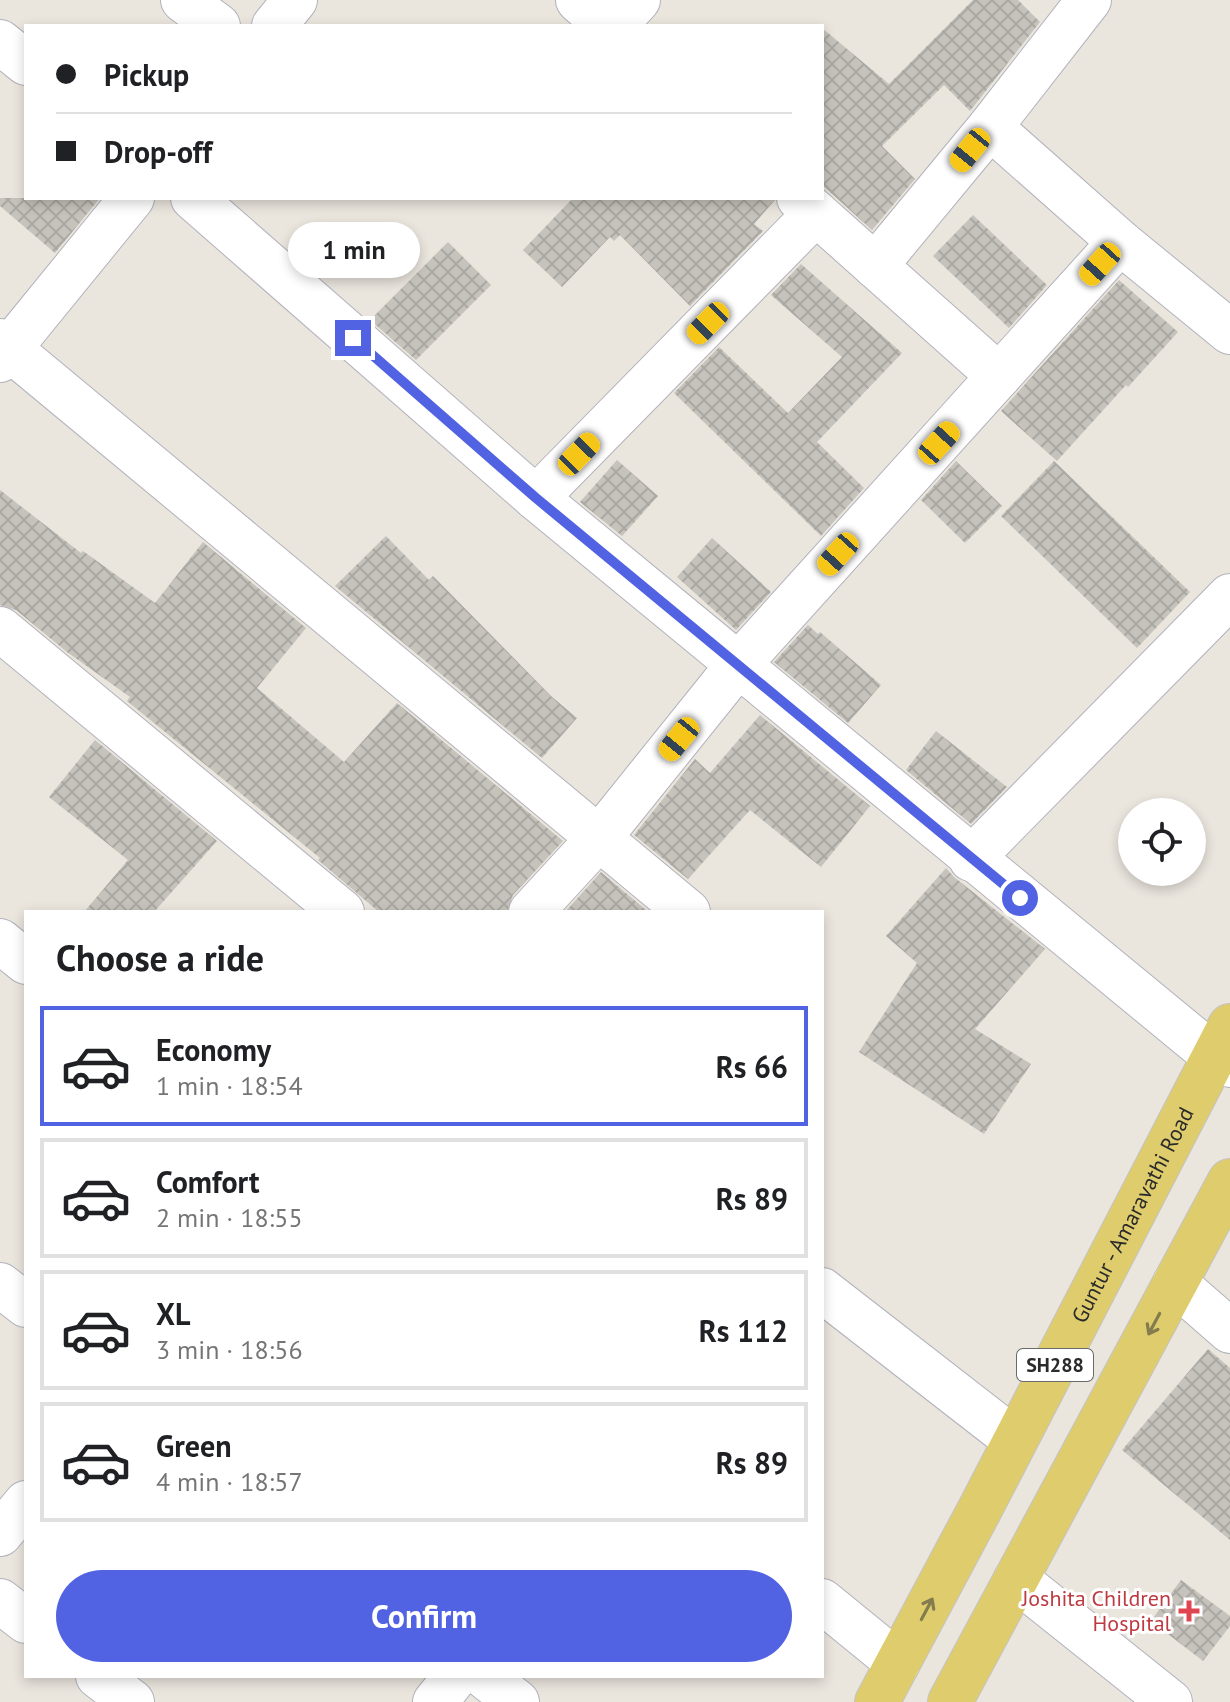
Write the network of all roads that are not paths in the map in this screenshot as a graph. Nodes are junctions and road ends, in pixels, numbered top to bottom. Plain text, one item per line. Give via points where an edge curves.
1 (183, 0) edge
2 (295, 0) edge
3 (578, 0) edge
4 (638, 0) edge
5 (1089, 0) edge
6 (215, 24) edge
7 (276, 24) edge
8 (605, 24) edge
9 (616, 24) edge
10 (0, 42) edge
11 (24, 61) edge
12 (990, 127) junction
13 (130, 200) edge
14 (195, 200) edge
15 (808, 206) edge
16 (1120, 242) junction
17 (875, 266) junction
18 (1230, 332) edge
19 (3, 350) edge
20 (999, 376) junction
21 (536, 498) junction
22 (1230, 596) edge
23 (0, 629) edge
24 (738, 665) junction
25 (599, 838) junction
26 (971, 859) junction
27 (340, 910) edge
28 (533, 910) edge
29 (686, 910) edge
30 (0, 941) edge
31 (24, 960) edge
32 (1225, 1049) edge
33 (1230, 1181) edge
34 (1175, 1283) junction
35 (0, 1285) edge
36 (824, 1292) edge
37 (24, 1303) edge
38 (1230, 1331) edge
39 (1015, 1440) junction
40 (24, 1505) edge
41 (0, 1534) edge
42 (1016, 1579) junction
43 (0, 1601) edge
44 (824, 1603) edge
45 (24, 1619) edge
46 (898, 1663) junction
47 (101, 1678) edge
48 (454, 1678) edge
49 (487, 1678) edge
50 (132, 1702) edge
51 (435, 1702) edge
52 (517, 1702) edge
53 (877, 1702) edge
54 (950, 1702) edge
55 (1170, 1702) edge

1 - 6 street
2 - 7 street
3 - 8 street
4 - 9 street
5 - 12 street
10 - 11 street
12 - 16 street
12 - 17 street
13 - 19 street
14 - 21 street
15 - 17 street
15 - 21 street
16 - 18 street
16 - 20 street
17 - 20 street
19 - 25 street
20 - 24 street
21 - 24 street
22 - 26 street
23 - 27 street
24 - 25 street
24 - 26 street
25 - 28 street
25 - 29 street
26 - 32 street
30 - 31 street
32 - 39 main road, Guntur - Amaravathi Road / SH288
33 - 34 main road, SH288
34 - 38 street
34 -> 42 main road, SH288
35 - 37 street
36 - 39 street
46 -> 39 main road, Guntur - Amaravathi Road / SH288
40 - 41 street
42 - 54 main road, SH288
42 - 55 street
43 - 45 street
44 - 46 street
46 - 53 main road, Guntur - Amaravathi Road / SH288
47 - 50 street
48 - 51 street
49 - 52 street

